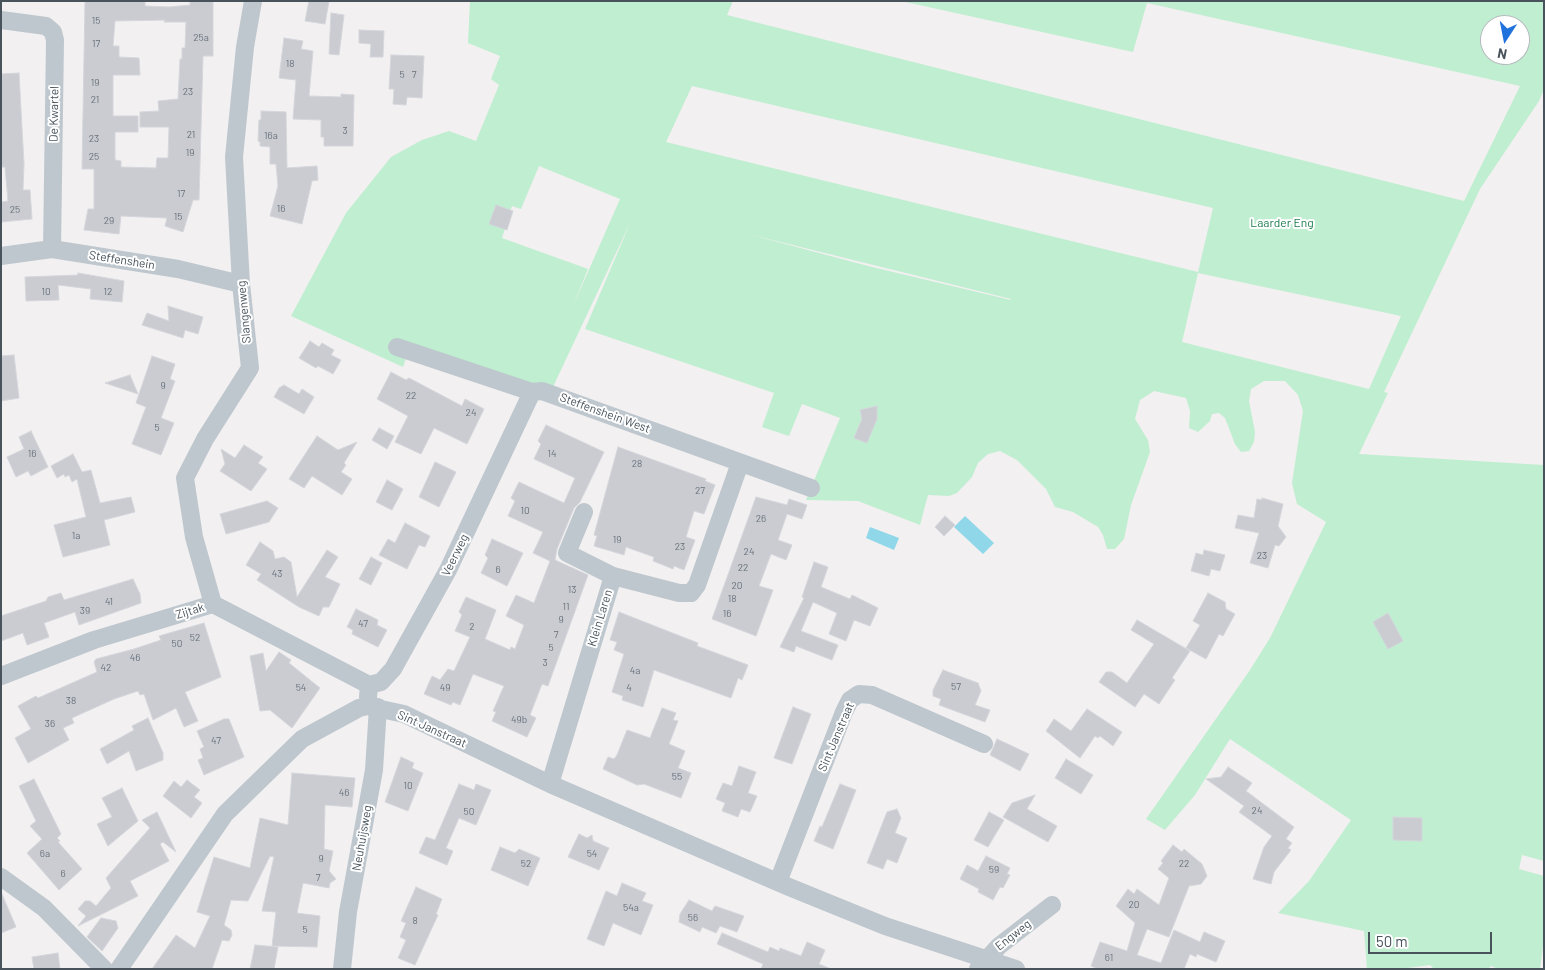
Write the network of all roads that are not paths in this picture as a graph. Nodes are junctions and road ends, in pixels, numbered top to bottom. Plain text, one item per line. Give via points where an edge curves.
1 (253, 1) edge
2 (1, 20) edge
3 (52, 250) junction
4 (1, 256) edge
5 (242, 284) junction
6 (397, 347) dead end
7 (261, 354) dead end
8 (250, 368) junction
9 (541, 387) junction
10 (740, 463) junction
11 (811, 488) dead end
12 (584, 512) dead end
13 (613, 576) junction
14 (213, 604) junction
15 (1, 676) edge
16 (369, 685) junction
17 (373, 706) junction
18 (984, 744) dead end
19 (550, 784) junction
20 (1, 877) edge
21 (778, 882) junction
22 (1052, 905) dead end
23 (982, 964) edge
24 (104, 969) edge
25 (119, 969) edge
26 (342, 969) edge
27 (1016, 969) edge

1 - 5 street, Slangenweg via 234,157
2 - 3 street, De Kwartel via 46,26 53,32 55,40
3 - 4 street, Steffenshein
3 - 5 street, Steffenshein via 178,269
5 - 8 street, Slangenweg
6 - 9 street, Steffenshein West
7 - 8 street
8 - 14 street via 205,439 185,478 194,537
9 - 10 street, Steffenshein West
9 - 16 street, Veerweg via 448,570 393,669 381,682
10 - 11 street, Steffenshein West
10 - 13 street, Klein Laren via 697,585 691,593 679,593
12 - 13 street via 566,553
13 - 19 street, Klein Laren
14 - 15 street, Zijtak via 94,640
14 - 16 street, Zijtak
16 - 17 street
17 - 19 street, Sint Janstraat via 404,714
17 - 25 street via 359,708 302,740 225,814
17 - 26 street, Neuhuijsweg via 374,770 348,912
18 - 21 street, Sint Janstraat via 872,695 859,694 850,700
19 - 21 street, Sint Janstraat
20 - 24 street via 44,908
21 - 23 street, Sint Janstraat
22 - 23 street, Engweg
23 - 27 street, Sint Janstraat

